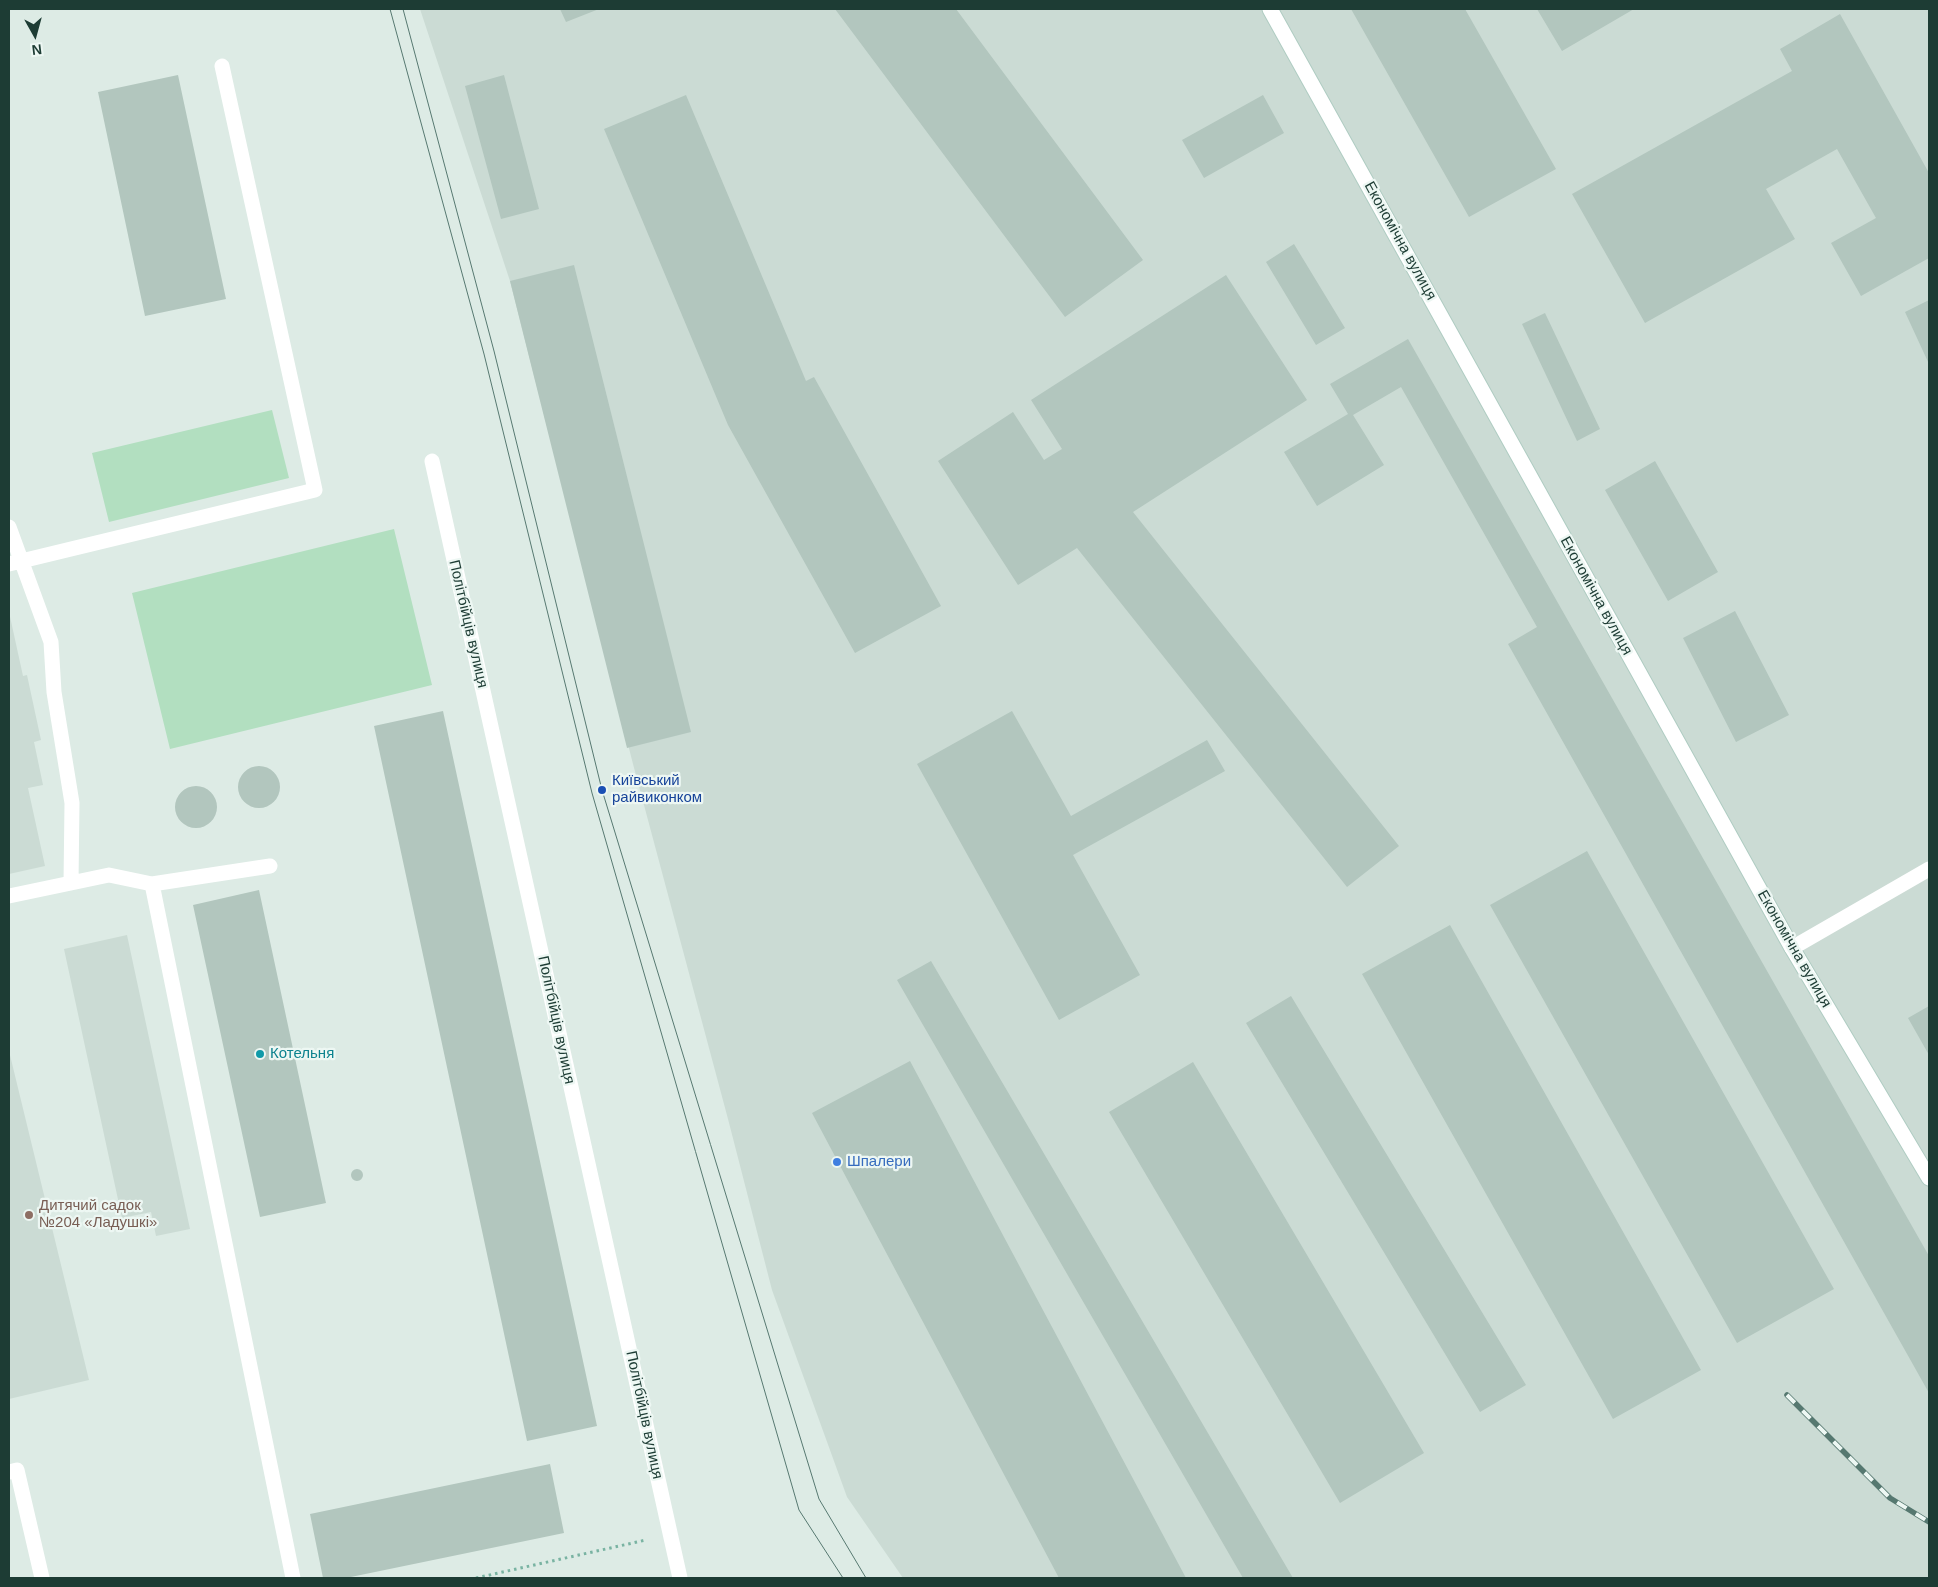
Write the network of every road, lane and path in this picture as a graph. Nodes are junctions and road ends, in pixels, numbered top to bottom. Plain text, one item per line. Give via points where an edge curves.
1 (1270, 9) edge
2 (222, 66) dead end
3 (432, 461) dead end
4 (9, 527) edge
5 (16, 563) edge
6 (270, 866) dead end
7 (1929, 869) edge
8 (71, 883) junction
9 (152, 884) junction
10 (9, 896) edge
11 (1792, 948) junction
12 (1929, 1178) edge
13 (9, 1472) edge
14 (670, 1535) junction
15 (42, 1578) edge
16 (293, 1578) edge
17 (476, 1578) edge
18 (680, 1578) edge

1 - 11 street, Економічна вулиця
2 - 5 street via 315,490
3 - 14 street, Політбійців вулиця
4 - 5 street
5 - 8 street via 52,642 54,692 72,803
6 - 9 street
7 - 11 street
8 - 9 street via 109,875
8 - 10 street
9 - 16 street
11 - 12 street, Економічна вулиця
13 - 15 street via 17,1470
14 - 17 path
14 - 18 street, Політбійців вулиця

